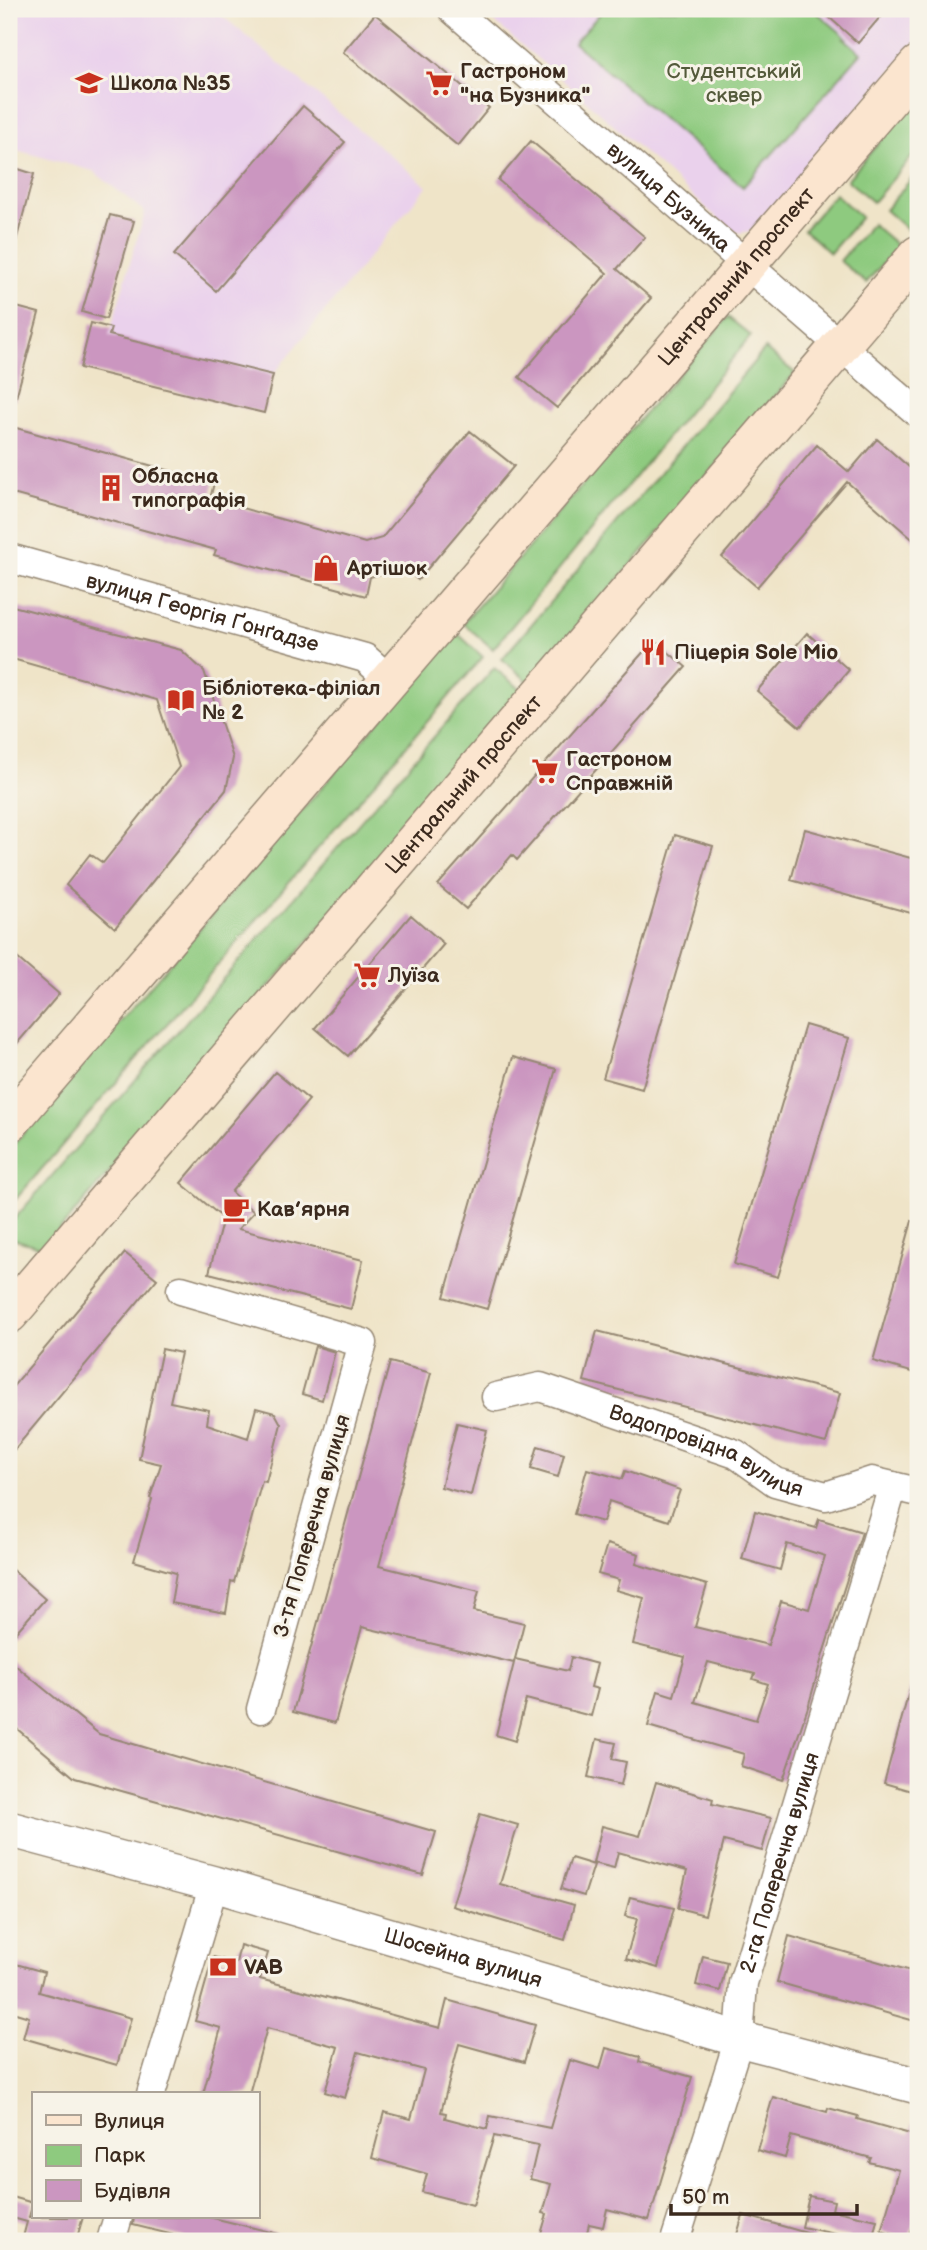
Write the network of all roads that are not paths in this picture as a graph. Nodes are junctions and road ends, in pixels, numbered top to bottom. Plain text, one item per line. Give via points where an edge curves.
1 (452, 9) edge
2 (918, 65) edge
3 (918, 255) edge
4 (747, 265) junction
5 (841, 345) junction
6 (918, 413) edge
7 (9, 558) edge
8 (390, 680) junction
9 (9, 1123) edge
10 (181, 1290) dead end
11 (9, 1314) edge
12 (496, 1397) dead end
13 (905, 1489) edge
14 (261, 1709) dead end
15 (9, 1829) edge
16 (214, 1884) junction
17 (739, 2039) junction
18 (918, 2086) edge
19 (152, 2092) edge
20 (117, 2218) edge
21 (111, 2241) edge
22 (675, 2241) edge

1 - 4 street, вулиця Бузника
2 - 4 main road, Центральний проспект
3 - 5 main road, Центральний проспект
4 - 5 street, вулиця Бузника
4 - 8 main road, Центральний проспект
5 - 6 street, вулиця Бузника
5 - 11 main road, Центральний проспект
7 - 8 street, вулиця Георгія Ґонґадзе via 365,658
8 - 9 main road, Центральний проспект
10 - 14 street, 3-тя Поперечна вулиця via 363,1343
12 - 13 street, Водопровідна вулиця via 540,1387 736,1454 775,1482 826,1496 872,1481
13 - 17 street, 2-га Поперечна вулиця via 743,1983
15 - 16 street, Шосейна вулиця
16 - 17 street, Шосейна вулиця
16 - 19 street
17 - 18 street, Шосейна вулиця
17 - 22 street, 2-га Поперечна вулиця
20 - 21 street

